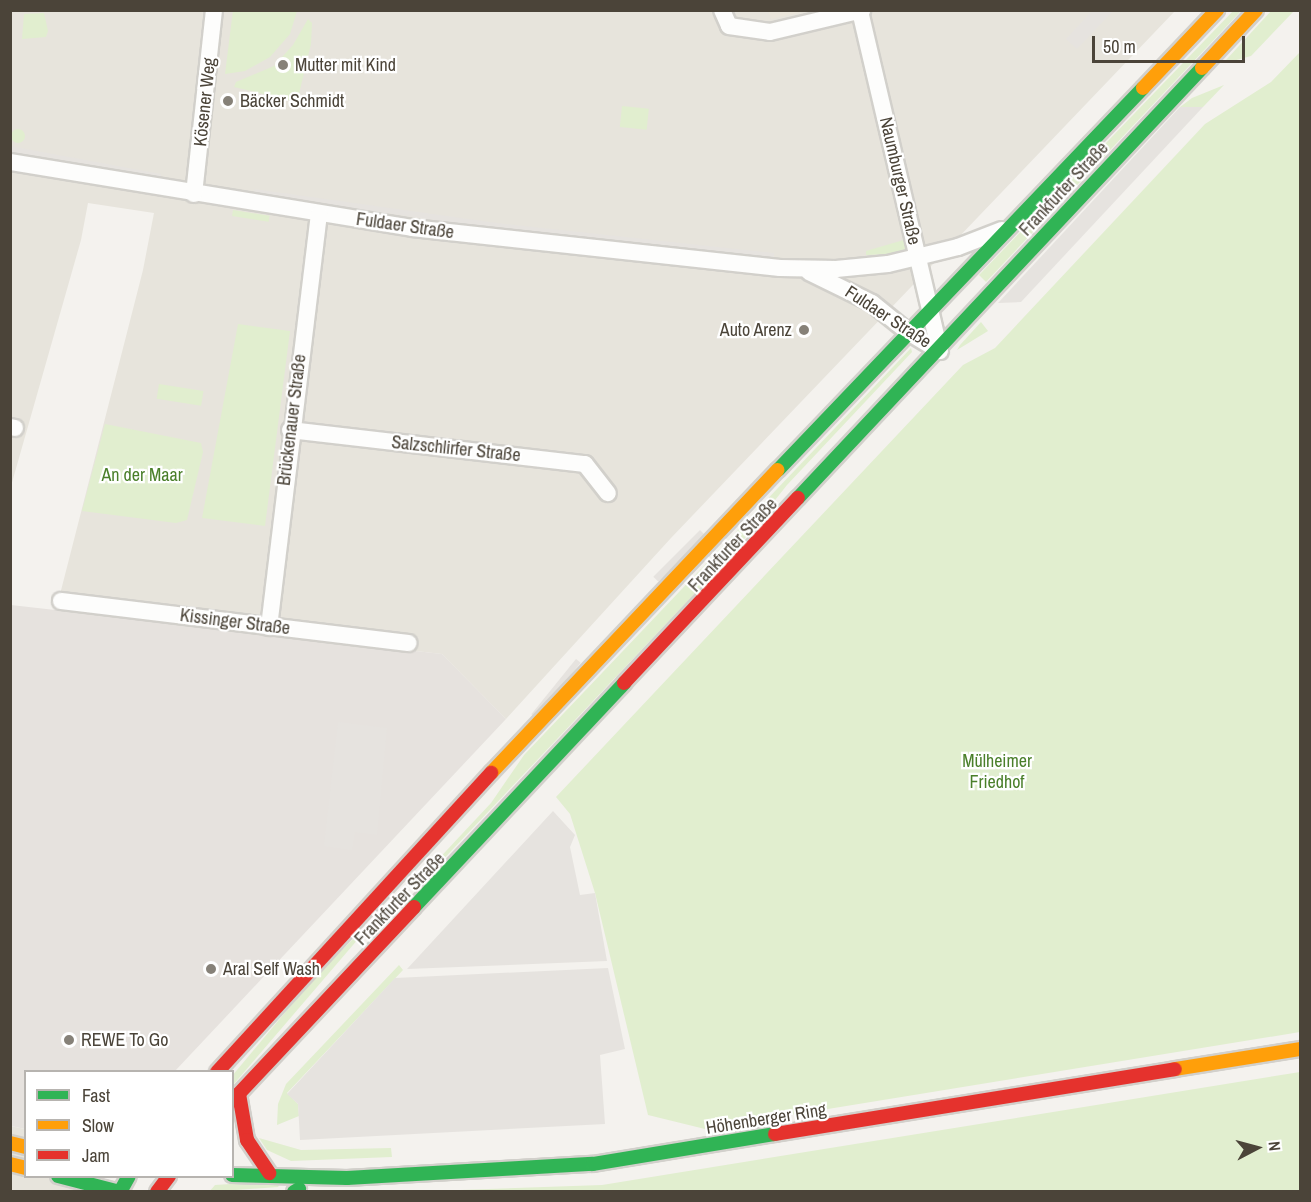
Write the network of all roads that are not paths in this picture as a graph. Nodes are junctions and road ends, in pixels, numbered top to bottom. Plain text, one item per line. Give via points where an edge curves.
1 (214, 10) edge
2 (722, 10) edge
3 (1217, 10) edge
4 (1256, 10) edge
5 (861, 11) edge
6 (10, 162) edge
7 (194, 194) junction
8 (319, 214) junction
9 (1017, 224) junction
10 (918, 258) junction
11 (802, 269) junction
12 (930, 310) junction
13 (908, 332) junction
14 (940, 351) junction
15 (290, 430) junction
16 (608, 493) dead end
17 (61, 601) dead end
18 (269, 627) junction
19 (408, 643) dead end
20 (365, 907) junction
21 (391, 934) junction
22 (1300, 1049) edge
23 (218, 1070) edge
24 (236, 1097) edge
25 (269, 1173) junction
26 (234, 1175) edge
27 (66, 1178) edge
28 (128, 1178) edge
29 (167, 1178) edge
30 (347, 1178) junction
31 (120, 1191) edge
32 (157, 1191) edge
33 (293, 1191) edge

1 - 7 street, Kösener Weg
2 - 5 street via 729,26 770,32
3 - 9 main road, Frankfurter Straße
4 - 14 main road, Frankfurter Straße
5 - 10 street, Naumburger Straße
6 - 7 street, Fuldaer Straße
7 - 8 street, Fuldaer Straße
8 - 11 street, Fuldaer Straße via 558,246
8 - 15 street, Brückenauer Straße
9 - 10 street, Fuldaer Straße
9 - 12 main road, Frankfurter Straße
10 - 11 street, Fuldaer Straße via 862,267
10 - 12 street, Naumburger Straße
11 - 13 street, Fuldaer Straße via 855,292
12 - 13 main road, Frankfurter Straße
12 - 14 street, Naumburger Straße
13 - 14 street, Fuldaer Straße
13 - 20 main road, Frankfurter Straße
14 - 21 main road, Frankfurter Straße
15 - 16 street, Salzschlirfer Straße via 585,464
15 - 18 street, Brückenauer Straße
17 - 18 street, Kissinger Straße
18 - 19 street, Kissinger Straße
20 - 21 main road
20 - 23 main road, Frankfurter Straße
21 - 24 main road, Frankfurter Straße
22 - 30 main road, Höhenberger Ring via 645,1157 530,1169
24 - 25 main road via 247,1140
25 - 26 main road, Höhenberger Ring
25 - 30 main road, Höhenberger Ring
27 - 31 main road
28 - 31 main road
29 - 32 main road
30 - 33 main road

